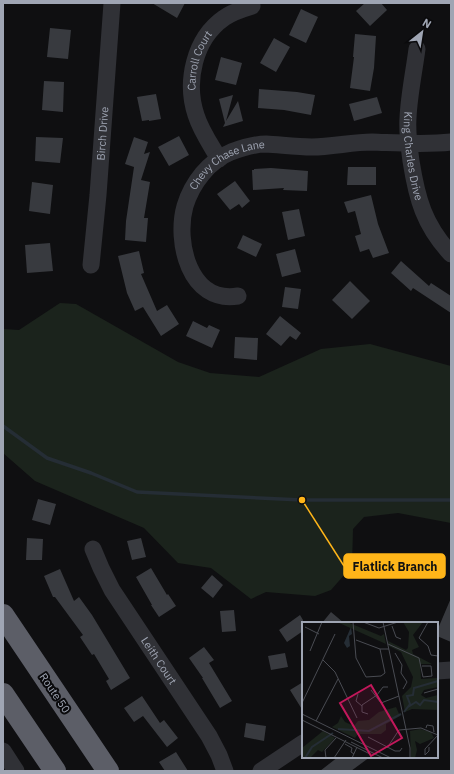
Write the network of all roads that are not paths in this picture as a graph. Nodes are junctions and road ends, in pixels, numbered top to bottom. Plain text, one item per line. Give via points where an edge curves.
1 (112, 3) edge
2 (252, 6) dead end
3 (417, 49) dead end
4 (451, 142) edge
5 (408, 144) junction
6 (219, 159) junction
7 (451, 254) edge
8 (91, 265) dead end
9 (238, 296) dead end
10 (93, 549) dead end
11 (3, 615) edge
12 (451, 670) edge
13 (438, 671) edge
14 (3, 694) edge
15 (302, 744) edge
16 (3, 751) edge
17 (16, 771) edge
18 (55, 771) edge
19 (108, 771) edge
20 (225, 771) edge
21 (261, 771) edge

1 - 8 street, Birch Drive
2 - 6 street, Carroll Court via 238,10 216,25 201,46 192,70 192,104 196,117
3 - 5 street, King Charles Drive via 408,119
4 - 5 street, Chevy Chase Lane
5 - 6 street, Chevy Chase Lane via 371,142 311,147 265,144 243,148
5 - 7 street, King Charles Drive via 415,186 423,212 436,236
6 - 9 street, Chevy Chase Lane via 208,167 190,192 182,218 182,239 188,264 203,287 221,296
10 - 20 street, Leith Court via 112,590 209,736
11 - 19 highway, Route 50
12 - 13 street
14 - 18 highway
15 - 21 street
16 - 17 street

